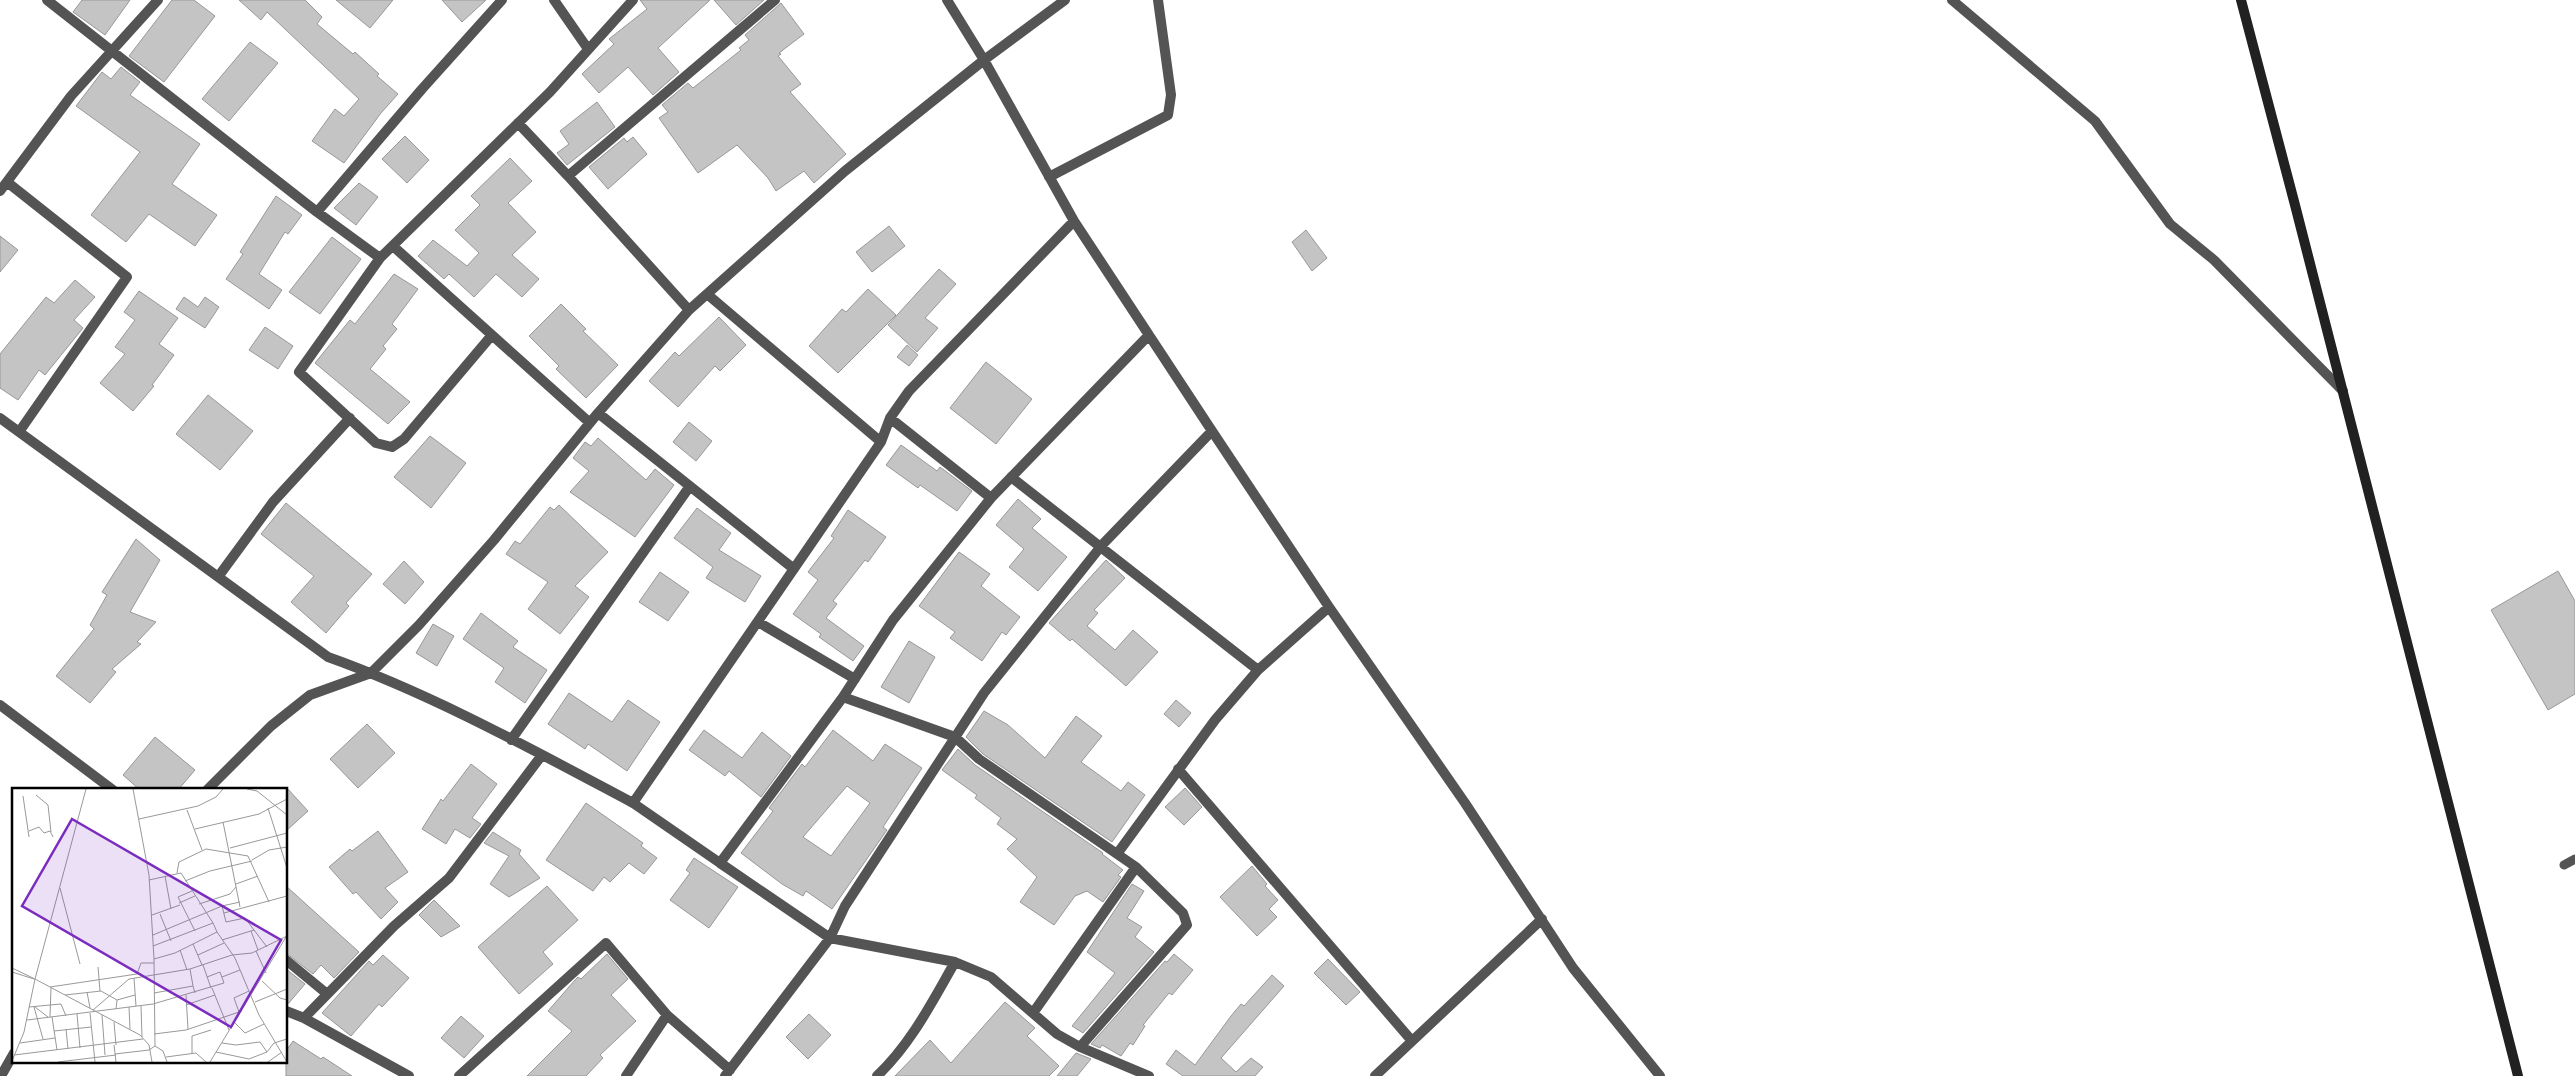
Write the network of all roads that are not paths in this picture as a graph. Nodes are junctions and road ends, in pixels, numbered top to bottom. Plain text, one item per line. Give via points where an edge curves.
1 (47, 0) edge
2 (158, 0) edge
3 (502, 0) edge
4 (554, 0) edge
5 (633, 0) edge
6 (775, 0) edge
7 (948, 0) edge
8 (1065, 0) edge
9 (1158, 0) edge
10 (1952, 0) edge
11 (2240, 0) edge
12 (588, 50) junction
13 (112, 51) junction
14 (984, 60) junction
15 (518, 123) junction
16 (568, 176) junction
17 (1049, 177) junction
18 (7, 182) junction
19 (0, 191) edge
20 (317, 212) junction
21 (1074, 221) junction
22 (394, 247) junction
23 (380, 258) junction
24 (707, 294) junction
25 (689, 310) junction
26 (492, 335) junction
27 (1149, 335) junction
28 (2343, 391) junction
29 (598, 413) junction
30 (0, 418) edge
31 (350, 418) junction
32 (890, 418) junction
33 (590, 423) junction
34 (1212, 431) junction
35 (19, 432) junction
36 (881, 442) junction
37 (1011, 476) junction
38 (690, 486) junction
39 (991, 498) junction
40 (1102, 545) junction
41 (794, 569) junction
42 (218, 577) junction
43 (1329, 607) junction
44 (758, 622) junction
45 (1258, 670) junction
46 (371, 673) junction
47 (855, 679) junction
48 (843, 698) junction
49 (0, 705) edge
50 (955, 737) junction
51 (511, 740) junction
52 (542, 755) junction
53 (1178, 769) junction
54 (109, 788) edge
55 (209, 788) edge
56 (633, 803) junction
57 (1117, 854) junction
58 (2575, 858) edge
59 (720, 863) junction
60 (2564, 866) dead end
61 (1136, 867) junction
62 (1542, 919) junction
63 (830, 938) junction
64 (288, 962) edge
65 (955, 962) junction
66 (326, 993) junction
67 (288, 1012) edge
68 (1033, 1013) junction
69 (667, 1015) junction
70 (304, 1018) junction
71 (1412, 1041) junction
72 (1080, 1047) junction
73 (12, 1057) edge
74 (13, 1064) edge
75 (728, 1073) edge
76 (1, 1076) edge
77 (5, 1076) edge
78 (409, 1076) edge
79 (459, 1076) edge
80 (626, 1076) edge
81 (877, 1076) edge
82 (1149, 1076) edge
83 (1375, 1076) edge
84 (1660, 1076) edge
85 (2518, 1076) edge

1 - 13 street
2 - 13 street
3 - 20 street
4 - 12 street
5 - 12 street
6 - 16 street
7 - 14 street
8 - 14 street
9 - 17 street via 1172,95 1168,114
10 - 28 street via 2095,122 2170,224 2214,260
11 - 28 main road
12 - 15 street
13 - 18 street via 71,96
13 - 20 street
14 - 17 street
14 - 24 street via 845,171
15 - 16 street
15 - 22 street
16 - 25 street
17 - 21 street
18 - 19 street
18 - 35 street via 127,277
20 - 23 street
21 - 27 street
21 - 32 street via 909,391
22 - 23 street
22 - 26 street
23 - 31 street via 299,372
24 - 25 street
24 - 36 street
25 - 29 street
26 - 31 street via 404,439 392,447 376,442
26 - 33 street
27 - 34 street
27 - 37 street
28 - 85 main road
29 - 33 street
29 - 38 street
30 - 35 street
31 - 42 street via 274,502
32 - 36 street
32 - 39 street
33 - 46 street via 494,540 419,625
34 - 40 street
34 - 43 street
35 - 42 street
36 - 41 street
37 - 39 street
37 - 40 street
38 - 41 street
38 - 51 street
39 - 47 street via 893,620
40 - 45 street
40 - 50 street via 984,693
41 - 44 street
42 - 46 street via 328,657
43 - 45 street
43 - 62 street
44 - 47 street
44 - 56 street
45 - 53 street
46 - 51 street
46 - 55 street via 310,695 271,726
47 - 48 street
48 - 50 street
48 - 59 street
49 - 54 street
50 - 57 street via 980,759
50 - 63 street via 845,906
51 - 52 street
52 - 56 street
52 - 66 street via 450,878 394,926
53 - 57 street
53 - 71 street
56 - 59 street
57 - 61 street
58 - 60 lane
59 - 63 street
61 - 68 street
61 - 72 street via 1183,913 1187,926
62 - 71 street
62 - 84 street via 1573,968
63 - 65 street
63 - 75 street
64 - 66 street
65 - 68 street via 992,977
65 - 81 street via 914,1032 893,1061
66 - 70 street
67 - 70 street
68 - 72 street via 1057,1034
69 - 75 street
69 - 79 street via 606,943
69 - 80 street
70 - 78 street
71 - 83 street
72 - 82 street
73 - 76 street
74 - 77 street

